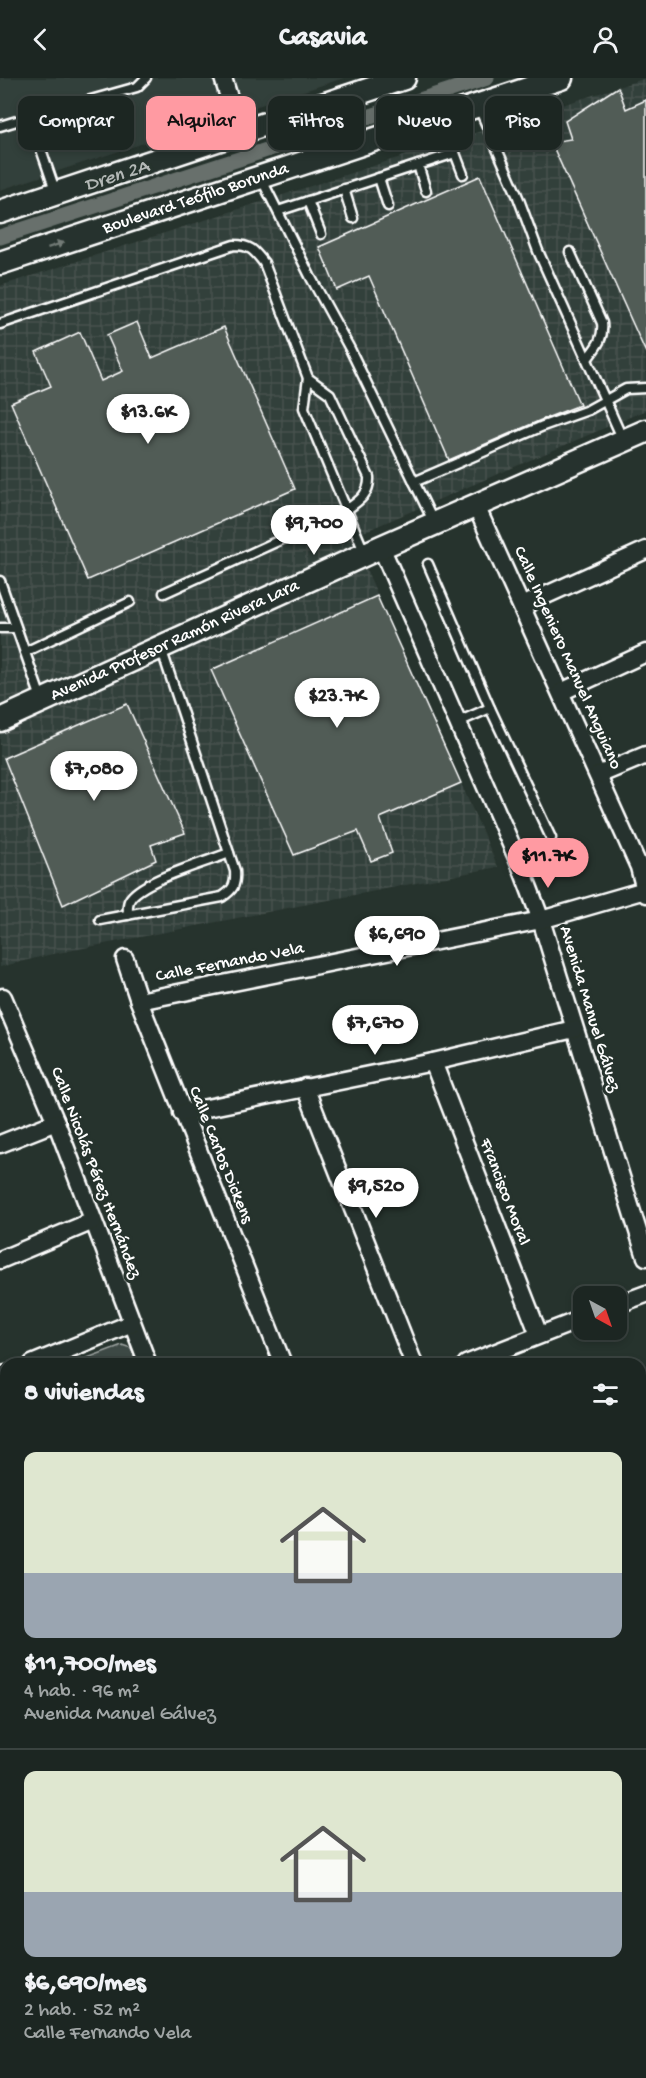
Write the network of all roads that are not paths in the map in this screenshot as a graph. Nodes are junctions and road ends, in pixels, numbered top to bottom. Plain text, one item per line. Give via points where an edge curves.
1 (146, 78) edge
2 (222, 78) edge
3 (404, 78) edge
4 (561, 78) edge
5 (104, 96) edge
6 (228, 96) edge
7 (477, 105) junction
8 (18, 121) edge
9 (0, 126) edge
10 (256, 128) edge
11 (41, 150) edge
12 (188, 150) edge
13 (418, 165) junction
14 (463, 174) dead end
15 (260, 177) junction
16 (379, 178) junction
17 (344, 189) junction
18 (426, 191) dead end
19 (56, 193) junction
20 (308, 201) junction
21 (388, 206) dead end
22 (278, 211) junction
23 (0, 212) edge
24 (353, 218) dead end
25 (321, 234) dead end
26 (570, 252) dead end
27 (0, 263) edge
28 (0, 324) edge
29 (587, 358) junction
30 (308, 378) junction
31 (646, 388) edge
32 (605, 401) junction
33 (646, 431) edge
34 (623, 441) junction
35 (414, 482) junction
36 (476, 506) junction
37 (346, 510) junction
38 (434, 524) junction
39 (646, 550) edge
40 (373, 551) junction
41 (428, 564) dead end
42 (0, 581) edge
43 (164, 593) dead end
44 (130, 602) dead end
45 (522, 606) junction
46 (0, 628) edge
47 (16, 628) junction
48 (161, 648) junction
49 (25, 652) junction
50 (646, 653) edge
51 (561, 692) junction
52 (42, 701) junction
53 (489, 708) junction
54 (0, 720) edge
55 (458, 722) junction
56 (646, 754) edge
57 (598, 775) junction
58 (551, 838) dead end
59 (229, 854) junction
60 (642, 866) edge
61 (645, 892) edge
62 (128, 915) junction
63 (100, 920) dead end
64 (541, 920) junction
65 (125, 959) dead end
66 (3, 997) dead end
67 (139, 1001) junction
68 (6, 1023) edge
69 (574, 1029) junction
70 (433, 1062) junction
71 (305, 1087) junction
72 (182, 1113) junction
73 (56, 1122) junction
74 (0, 1144) edge
75 (93, 1221) junction
76 (646, 1257) edge
77 (0, 1260) edge
78 (646, 1294) edge
79 (627, 1301) edge
80 (573, 1322) edge
81 (132, 1323) junction
82 (539, 1335) junction
83 (47, 1358) edge
84 (146, 1358) edge
85 (281, 1358) edge
86 (412, 1358) edge
87 (481, 1358) edge

1 - 5 lane via 136,87
2 - 6 street
3 - 10 main road
4 - 7 main road, Boulevard Teófilo Borunda
7 - 15 main road, Boulevard Teófilo Borunda
7 - 29 lane
8 - 9 lane
11 - 19 lane
12 - 19 main road
13 - 14 lane via 455,153
13 - 16 lane
13 - 18 lane
15 - 22 lane
27 -> 15 main road, Boulevard Teófilo Borunda
16 - 17 lane
16 - 21 lane
17 - 20 lane
17 - 24 lane
19 - 23 main road
20 - 22 lane
20 - 25 lane
22 - 35 lane
26 - 29 lane via 602,323 599,344
28 - 30 lane via 234,245 245,245 264,263
29 - 32 lane
30 - 37 lane via 304,408
30 - 37 lane via 330,394 369,477 367,492
31 - 32 lane via 626,389
32 - 34 lane
32 - 35 lane
33 - 34 main road, Avenida Profesor Ramón Rivera Lara
34 - 36 main road, Avenida Profesor Ramón Rivera Lara
35 - 38 lane
36 - 38 main road, Avenida Profesor Ramón Rivera Lara
36 - 45 street, Calle Ingeniero Manuel Anguiano
37 - 40 lane
37 - 43 lane
38 - 40 main road, Avenida Profesor Ramón Rivera Lara
39 - 45 street
40 - 48 main road, Avenida Profesor Ramón Rivera Lara
40 - 55 street, Avenida Manuel Gálvez
41 - 53 lane
42 - 47 lane
44 - 49 lane
45 - 51 street, Calle Ingeniero Manuel Anguiano
46 - 47 lane
47 - 49 lane
48 - 52 main road, Avenida Profesor Ramón Rivera Lara
48 - 59 lane
49 - 52 lane
50 - 51 street
51 - 57 street, Calle Ingeniero Manuel Anguiano
52 - 54 main road, Avenida Profesor Ramón Rivera Lara
53 - 55 lane
53 - 58 lane
55 - 64 street, Avenida Manuel Gálvez
56 - 57 street
57 - 60 street, Calle Ingeniero Manuel Anguiano
59 - 62 lane via 146,885 130,899
59 - 62 lane via 236,880 222,897
60 - 61 street, Calle Ingeniero Manuel Anguiano
61 - 64 street, Calle Fernando Vela
62 - 63 lane
64 - 67 street, Calle Fernando Vela
64 - 69 street, Avenida Manuel Gálvez
65 - 67 street, Calle Carlos Dickens
66 - 68 street, Calle Nicolás Pérez Hernández
67 - 72 street, Calle Carlos Dickens
68 - 73 street, Calle Nicolás Pérez Hernández
69 - 70 street
69 - 76 street, Avenida Manuel Gálvez
70 - 71 street
70 - 82 street, Francisco Moral
71 - 72 street
71 - 86 street
72 - 85 street, Calle Carlos Dickens
73 - 74 street
73 - 75 street, Calle Nicolás Pérez Hernández
75 - 77 street
75 - 81 street, Calle Nicolás Pérez Hernández
78 - 79 street
80 - 82 street
81 - 83 street
81 - 84 street, Calle Nicolás Pérez Hernández
82 - 87 street

